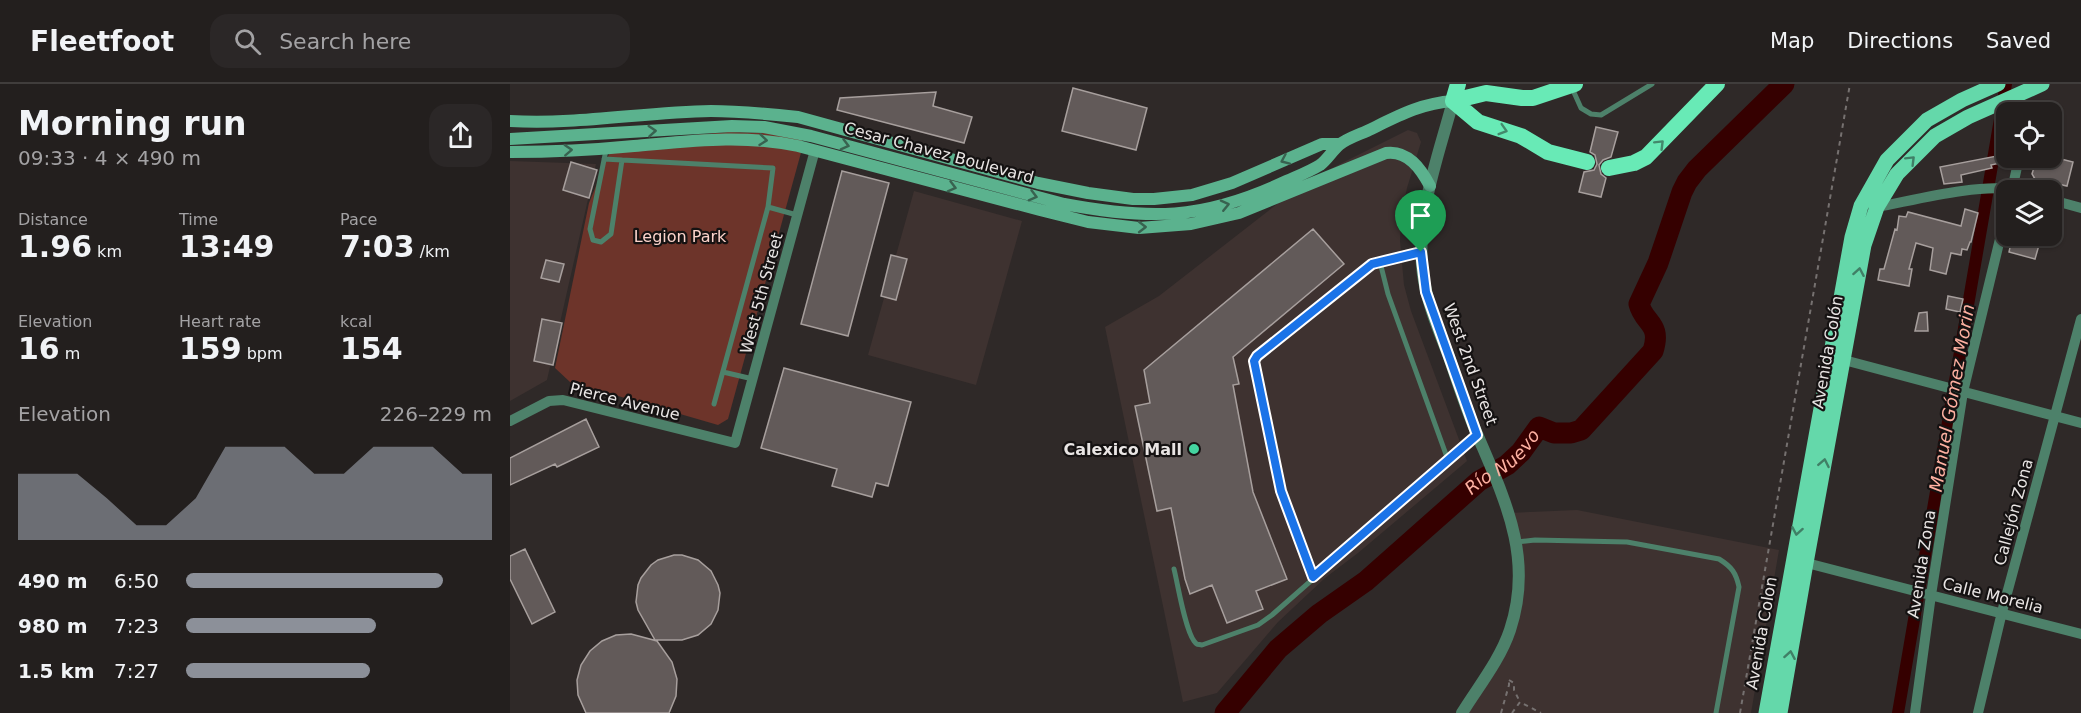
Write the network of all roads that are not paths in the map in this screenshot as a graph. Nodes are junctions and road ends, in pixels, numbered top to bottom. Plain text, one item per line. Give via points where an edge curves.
1 (1458, 84) edge
2 (1652, 84) edge
3 (1998, 84) edge
4 (2042, 84) edge
5 (1573, 85) edge
6 (1713, 85) edge
7 (1453, 101) junction
8 (510, 121) edge
9 (510, 139) edge
10 (1340, 144) junction
11 (815, 150) junction
12 (510, 152) edge
13 (605, 154) junction
14 (622, 160) junction
15 (1587, 162) dead end
16 (1609, 168) dead end
17 (1430, 186) junction
18 (1996, 190) edge
19 (2062, 203) edge
20 (768, 207) junction
21 (1877, 207) junction
22 (2081, 208) edge
23 (798, 215) junction
24 (1998, 246) edge
25 (1421, 252) junction
26 (1380, 262) junction
27 (2081, 319) edge
28 (1844, 360) junction
29 (723, 372) junction
30 (753, 379) junction
31 (1963, 392) junction
32 (714, 404) dead end
33 (2055, 416) junction
34 (510, 421) edge
35 (2081, 423) edge
36 (1477, 435) junction
37 (735, 443) joint
38 (1448, 460) junction
39 (1516, 542) junction
40 (1799, 561) junction
41 (1174, 569) dead end
42 (1313, 577) junction
43 (1930, 595) junction
44 (2002, 612) junction
45 (2081, 634) edge
46 (1462, 713) edge
47 (1716, 713) edge
48 (1766, 713) edge
49 (1780, 713) edge
50 (1915, 713) edge
51 (1978, 713) edge

1 - 7 highway, West 2nd Street
2 - 5 lane via 1597,115 1581,108
3 -> 40 main road, Avenida Colón via 1927,120 1887,160 1861,206 1852,237
21 -> 4 main road, Avenida Colón via 1897,174 1935,136
5 - 7 highway, Cesar Chavez Boulevard via 1533,98 1486,93
16 -> 6 highway via 1646,157
7 - 10 main road, Cesar Chavez Boulevard via 1413,109
7 -> 15 highway via 1478,122 1521,136 1548,152
7 - 17 street, West 2nd Street
10 -> 8 main road, Cesar Chavez Boulevard via 1322,144 1232,183 1192,195 1133,199 1038,183 783,115 710,111
9 -> 10 main road, Cesar Chavez Boulevard via 764,127 1064,204 1142,215 1179,214 1234,203 1321,165
13 -> 11 main road via 724,138
11 -> 17 main road via 1088,222 1139,228 1191,224 1239,213 1386,153 1409,159
11 - 23 street, West 5th Street
12 -> 13 main road
13 - 14 lane
13 - 14 lane via 590,229 593,240 601,242 611,234
14 - 20 lane via 773,168
17 - 25 street, West 2nd Street
18 - 21 street via 1977,189
19 - 22 street
20 - 23 lane
20 - 29 lane
28 -> 21 main road, Avenida Colón via 1864,245
23 - 30 street, West 5th Street
24 - 31 street, Avenida Zona
25 - 26 lane
25 - 36 street, West 2nd Street via 1426,292
26 - 38 lane
26 - 42 lane via 1362,271 1254,361 1281,491
27 - 33 street, Callejón Zona
28 - 31 street
40 -> 28 main road, Avenida Colón
29 - 30 lane
29 - 32 lane
30 - 37 street, West 5th Street
31 - 33 street
31 - 43 street, Avenida Zona
33 - 35 street
33 - 44 street, Callejón Zona
34 - 37 street, Pierce Avenue via 549,401 563,400
36 - 38 lane
36 - 39 street, West 2nd Street via 1504,498
38 - 42 lane
39 - 46 street, West 2nd Street via 1520,588 1509,634
39 - 47 lane via 1627,542 1719,559 1730,566 1739,587
40 - 43 street, Calle Morelia
40 - 48 main road, Avenida Colon
49 -> 40 main road, Avenida Colón
41 - 42 lane via 1192,639 1202,645 1258,625
43 - 44 street, Calle Morelia
43 - 50 street, Avenida Zona
44 - 45 street, Calle Morelia
44 - 51 street, Callejón Zona

